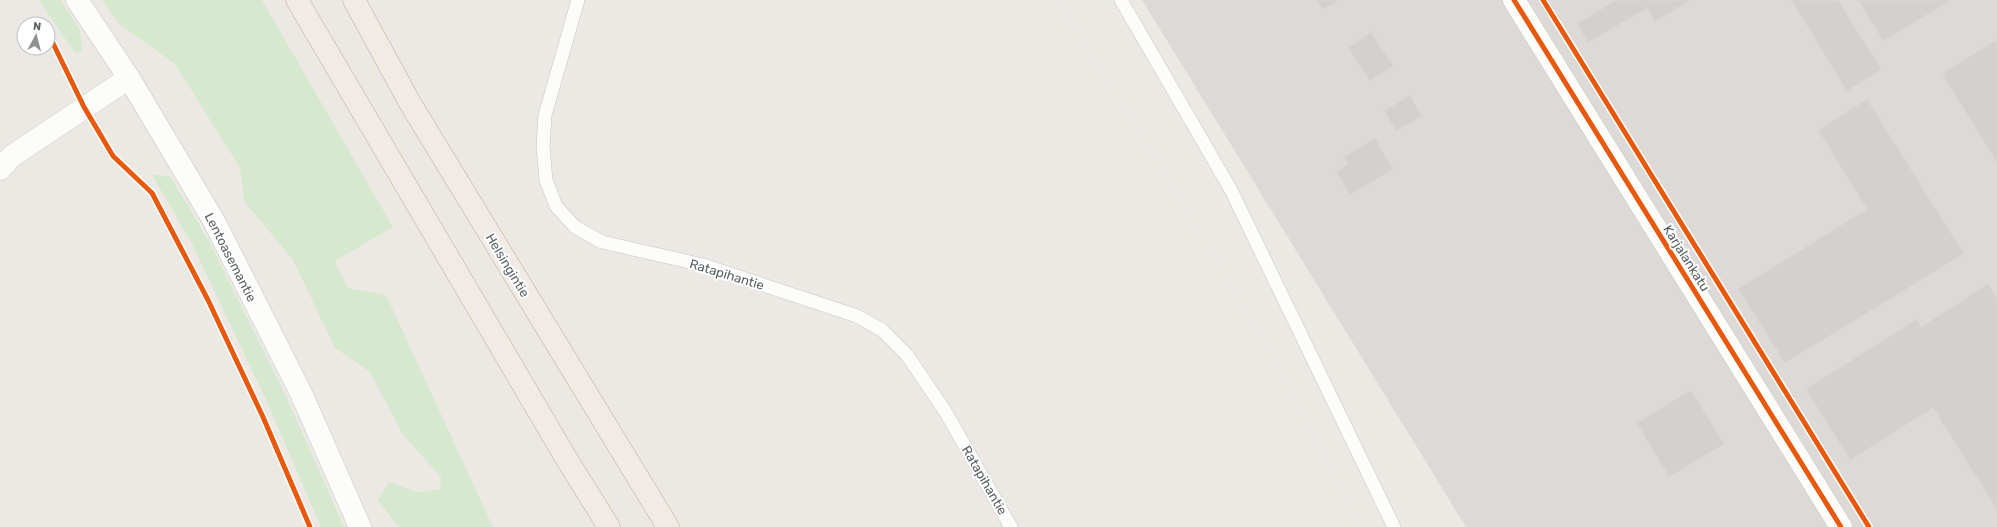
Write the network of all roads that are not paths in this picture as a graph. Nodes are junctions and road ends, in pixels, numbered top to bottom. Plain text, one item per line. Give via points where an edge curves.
1 (77, 0) edge
2 (297, 0) edge
3 (354, 0) edge
4 (578, 0) edge
5 (1122, 0) edge
6 (1514, 0) edge
7 (129, 78) junction
8 (0, 169) edge
9 (360, 527) edge
10 (609, 527) edge
11 (668, 527) edge
12 (1011, 527) edge
13 (1394, 527) edge
14 (1841, 527) edge

1 - 7 street, Lentoasemantie
2 - 10 highway
3 - 11 highway, Helsingintie via 410,103
4 - 12 lane, Ratapihantie via 545,115 543,146 546,180 556,206 575,227 602,242 703,265 857,316 882,330 908,355 945,411
5 - 13 lane via 1231,190
6 - 14 street, Karjalankatu
7 - 8 street via 12,156
7 - 9 street, Lentoasemantie via 218,228 301,393

